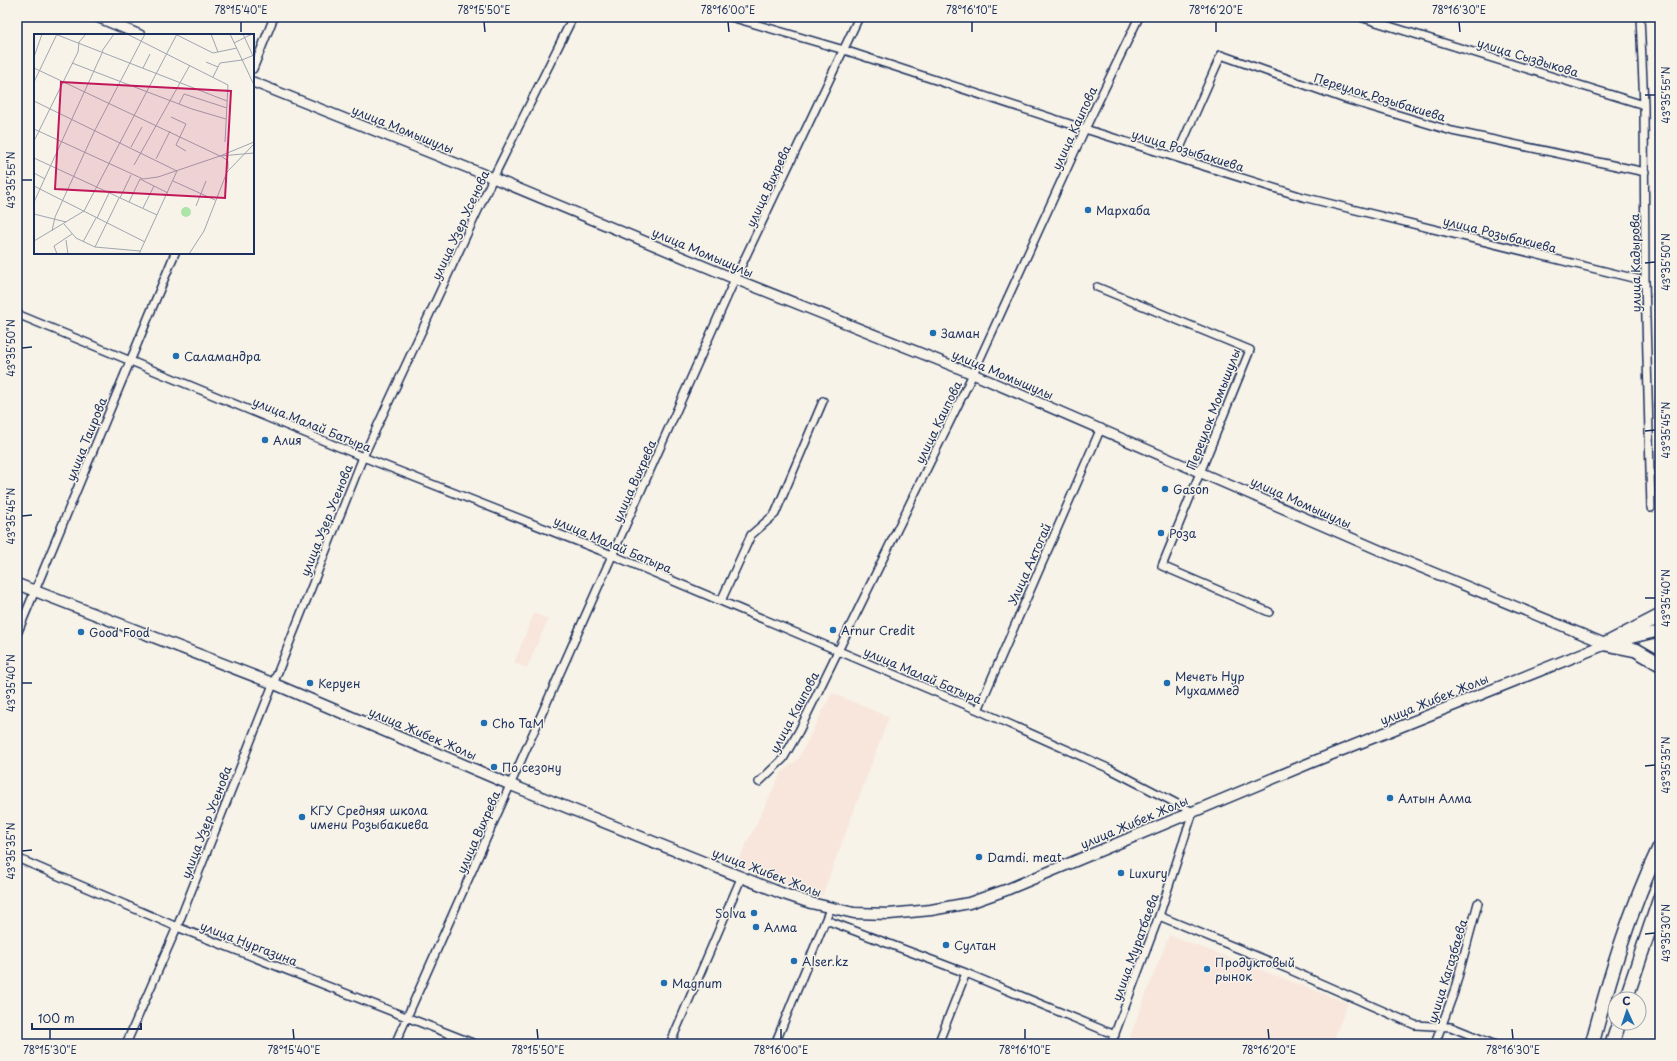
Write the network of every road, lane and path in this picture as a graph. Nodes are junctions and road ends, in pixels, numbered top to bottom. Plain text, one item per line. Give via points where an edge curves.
1 (97, 17) edge
2 (274, 17) edge
3 (573, 17) edge
4 (731, 17) edge
5 (859, 17) edge
6 (1139, 17) edge
7 (1360, 17) edge
8 (1640, 17) edge
9 (138, 34) edge
10 (844, 50) junction
11 (254, 67) edge
12 (254, 82) edge
13 (1644, 104) junction
14 (1085, 129) junction
15 (1176, 157) junction
16 (1645, 172) junction
17 (493, 178) junction
18 (176, 254) edge
19 (735, 279) junction
20 (1645, 281) junction
21 (1097, 287) dead end
22 (17, 314) edge
23 (130, 361) junction
24 (974, 374) junction
25 (823, 401) dead end
26 (1101, 428) junction
27 (363, 457) junction
28 (1201, 472) junction
29 (1651, 508) dead end
30 (612, 555) junction
31 (17, 584) edge
32 (35, 591) junction
33 (721, 601) junction
34 (1269, 612) dead end
35 (1660, 616) edge
36 (1660, 631) edge
37 (17, 634) edge
38 (1606, 644) junction
39 (838, 651) junction
40 (1660, 664) edge
41 (272, 683) junction
42 (978, 710) junction
43 (759, 782) dead end
44 (511, 785) junction
45 (1193, 812) junction
46 (1660, 846) edge
47 (17, 858) edge
48 (742, 876) junction
49 (1660, 898) edge
50 (1478, 903) dead end
51 (830, 909) junction
52 (1159, 916) junction
53 (826, 920) junction
54 (177, 927) junction
55 (966, 973) junction
56 (1629, 991) edge
57 (407, 1017) junction
58 (1443, 1026) junction
59 (1616, 1031) edge
60 (1115, 1035) junction
61 (126, 1044) edge
62 (395, 1044) edge
63 (475, 1044) edge
64 (670, 1044) edge
65 (775, 1044) edge
66 (938, 1044) edge
67 (1111, 1044) edge
68 (1435, 1044) edge
69 (1493, 1044) edge
70 (1592, 1044) edge
71 (1612, 1044) edge

1 - 9 street
2 - 11 street
3 - 17 street, улица Узер Усенова
4 - 10 street, улица Розыбакиева
5 - 10 street, улица Вихрева
6 - 14 street, улица Каипова
7 - 13 street, улица Сыздыкова
8 - 13 street, улица Кадырова
10 - 14 street, улица Розыбакиева
10 - 19 street, улица Вихрева
12 - 17 street, улица Момышулы
13 - 16 street, улица Кадырова
14 - 15 street, улица Розыбакиева
14 - 24 street, улица Каипова
15 - 16 street, Переулок Розыбакиева via 1221,56 1345,99 1452,131
15 - 20 street, улица Розыбакиева via 1303,197
16 - 20 street, улица Кадырова
17 - 19 street, улица Момышулы
17 - 27 street, улица Узер Усенова
18 - 23 street, улица Таирова
19 - 24 street, улица Момышулы
19 - 30 street, улица Вихрева
20 - 29 street, улица Кадырова
21 - 28 street, Переулок Момышулы via 1250,350
22 - 23 street, улица Малай Батыра
23 - 27 street, улица Малай Батыра
23 - 32 street, улица Таирова
24 - 26 street, улица Момышулы
24 - 39 street, улица Каипова
25 - 33 street via 775,514 751,535
26 - 28 street, улица Момышулы
26 - 42 street, Улица Актогай
27 - 30 street, улица Малай Батыра
27 - 41 street, улица Узер Усенова
28 - 34 street, Переулок Момышулы via 1162,566
28 - 38 street, улица Момышулы via 1386,553
30 - 33 street, улица Малай Батыра
30 - 44 street, улица Вихрева
31 - 32 main road, улица Жибек Жолы
32 - 37 street, улица Таирова
32 - 41 main road, улица Жибек Жолы
33 - 39 street, улица Малай Батыра
35 - 38 highway
36 - 38 main road, улица Жибек Жолы
38 - 40 highway via 1636,650
38 - 45 main road, улица Жибек Жолы
39 - 42 street, улица Малай Батыра
39 - 43 street, улица Каипова via 786,754
41 - 44 main road, улица Жибек Жолы
41 - 54 street, улица Узер Усенова
42 - 45 street, улица Малай Батыра via 1110,769
44 - 48 main road, улица Жибек Жолы
44 - 57 street, улица Вихрева
45 - 51 main road, улица Жибек Жолы via 969,904 889,914
45 - 52 street, улица Муратбаева
46 - 70 highway via 1644,880 1610,977
47 - 54 street, улица Нургазина
48 - 51 main road, улица Жибек Жолы via 781,893
48 - 64 street
49 - 56 highway
50 - 58 street, улица Кагазбаева
51 - 53 street
52 - 58 street via 1415,1025
52 - 60 street, улица Муратбаева
53 - 55 street
53 - 65 street
54 - 57 street, улица Нургазина
54 - 61 street, улица Узер Усенова
55 - 60 street
55 - 66 street
57 - 62 street, улица Вихрева
57 - 63 street, улица Нургазина
58 - 68 street, улица Кагазбаева
58 - 69 street
59 - 71 highway
60 - 67 street, улица Муратбаева

